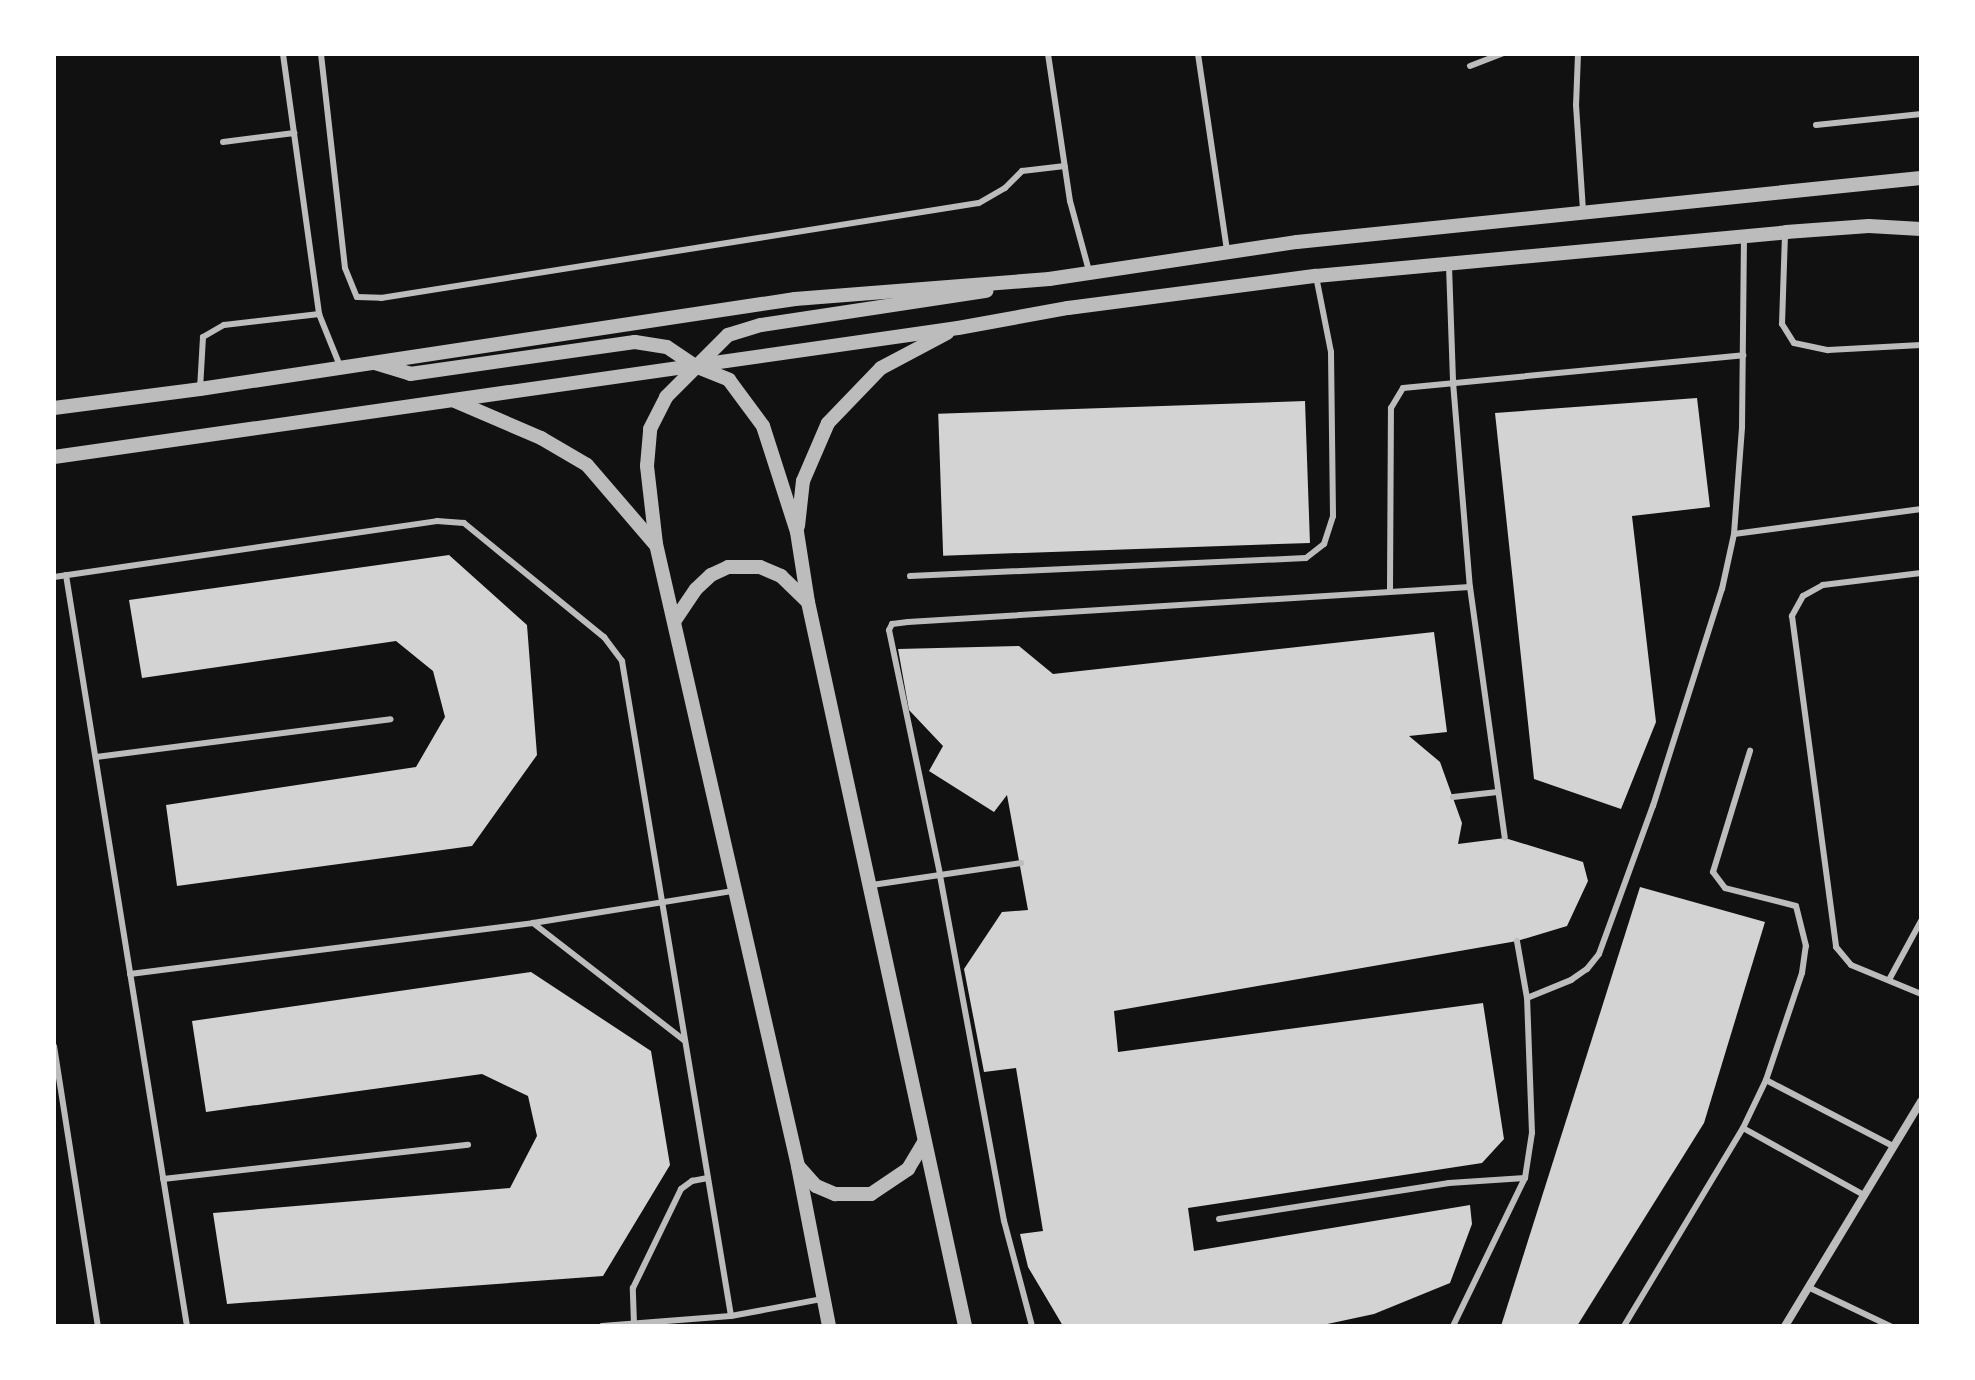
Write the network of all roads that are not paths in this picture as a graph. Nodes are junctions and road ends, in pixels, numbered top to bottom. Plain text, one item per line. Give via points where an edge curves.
1 (283, 54) edge
2 (321, 54) edge
3 (1048, 54) edge
4 (1198, 54) edge
5 (1502, 54) edge
6 (1578, 54) edge
7 (1470, 66) dead end
8 (1921, 114) edge
9 (1816, 125) dead end
10 (294, 133) junction
11 (223, 142) dead end
12 (1065, 166) junction
13 (1921, 178) edge
14 (1583, 211) junction
15 (1921, 229) edge
16 (1786, 232) junction
17 (1744, 236) junction
18 (1227, 251) junction
19 (1448, 262) junction
20 (1089, 271) junction
21 (1316, 276) junction
22 (1049, 279) junction
23 (319, 314) junction
24 (958, 328) junction
25 (1921, 345) edge
26 (1743, 355) junction
27 (372, 362) junction
28 (695, 366) junction
29 (340, 367) junction
30 (1453, 382) junction
31 (200, 389) junction
32 (455, 401) junction
33 (54, 408) edge
34 (54, 457) edge
35 (1921, 509) edge
36 (797, 532) junction
37 (1734, 534) junction
38 (656, 544) junction
39 (1921, 573) edge
40 (66, 575) junction
41 (910, 576) dead end
42 (54, 577) edge
43 (1470, 587) junction
44 (1390, 590) junction
45 (808, 602) junction
46 (675, 620) junction
47 (391, 719) dead end
48 (1750, 751) dead end
49 (96, 757) junction
50 (1498, 792) junction
51 (1453, 797) dead end
52 (1505, 838) dead end
53 (1021, 863) dead end
54 (940, 874) junction
55 (872, 885) junction
56 (736, 890) junction
57 (660, 902) junction
58 (1921, 921) edge
59 (533, 923) junction
60 (1517, 941) dead end
61 (130, 974) junction
62 (1890, 978) junction
63 (1921, 994) edge
64 (1527, 998) junction
65 (684, 1040) junction
66 (54, 1046) edge
67 (1766, 1080) junction
68 (1921, 1101) edge
69 (1743, 1128) junction
70 (924, 1142) junction
71 (468, 1145) dead end
72 (1893, 1146) junction
73 (798, 1166) junction
74 (708, 1178) junction
75 (1525, 1178) junction
76 (163, 1179) junction
77 (1864, 1195) junction
78 (1219, 1219) dead end
79 (1810, 1288) junction
80 (825, 1299) junction
81 (731, 1316) junction
82 (634, 1324) junction
83 (98, 1326) edge
84 (187, 1326) edge
85 (602, 1326) edge
86 (829, 1326) edge
87 (965, 1326) edge
88 (1032, 1326) edge
89 (1453, 1326) edge
90 (1624, 1326) edge
91 (1785, 1326) edge
92 (1890, 1326) edge

1 - 10 lane
2 - 12 lane via 345,268 357,297 396,296 979,203 1022,171
3 - 12 lane
4 - 18 lane
5 - 7 lane
6 - 14 lane
8 - 9 lane
10 - 11 lane
10 - 23 lane
12 - 20 lane
13 - 14 street
14 - 18 street
15 - 16 street via 1869,226
16 - 17 street
16 - 25 lane via 1782,324 1794,343 1828,350
17 - 19 street
17 - 26 lane
18 - 20 street
19 - 21 street
19 - 30 lane
20 - 22 street
21 - 24 street
21 - 41 lane via 1331,352 1333,516 1324,544 1306,558
22 - 27 street via 795,299
22 - 28 street via 761,325 728,335
23 - 29 lane
23 - 31 lane via 224,325 203,337
24 - 28 street
24 - 36 street via 881,368 828,423 803,481
26 - 30 lane
26 - 37 lane
27 - 28 street via 410,374 635,342 667,347
27 - 29 street
28 - 32 street
28 - 36 street via 729,380 763,426
28 - 38 street via 666,397 650,429 647,466
29 - 31 street
30 - 43 lane
30 - 44 lane via 1403,388 1391,408
31 - 33 street
32 - 34 street
32 - 38 street via 541,438 587,465
35 - 37 lane
36 - 45 street
37 - 64 lane via 1722,589 1653,806 1599,954 1571,980
38 - 46 street
39 - 62 lane via 1823,585 1803,596 1792,616 1836,947 1851,965
40 - 42 lane
40 - 49 lane
40 - 57 lane via 437,521 464,523 604,637 622,661
43 - 44 lane
43 - 50 lane
44 - 54 lane via 892,624 889,645
45 - 46 street via 781,576 760,567 728,567 696,589
45 - 55 street
46 - 56 street
47 - 49 lane
48 - 67 lane via 1713,872 1725,888 1796,906 1806,946
49 - 61 lane
50 - 51 lane
50 - 52 lane
53 - 54 lane
54 - 55 lane
54 - 88 lane via 1004,1221
55 - 70 street
56 - 57 lane
56 - 73 street
57 - 59 lane
57 - 65 lane
58 - 62 lane
59 - 61 lane
59 - 65 lane
60 - 64 lane
61 - 76 lane
62 - 63 lane
64 - 75 lane via 1532,1133
65 - 74 lane
66 - 83 lane
67 - 69 lane
67 - 72 lane
68 - 72 street
69 - 77 lane
69 - 90 lane
70 - 73 street via 908,1169 871,1194 835,1194 816,1186
70 - 87 street
71 - 76 lane
72 - 77 street
73 - 80 street
74 - 81 lane
74 - 82 lane via 681,1189 633,1288
75 - 78 lane via 1449,1183
75 - 89 lane
76 - 84 lane
77 - 79 street
79 - 91 street
79 - 92 lane
80 - 81 lane
80 - 86 street
81 - 82 lane
82 - 85 lane

